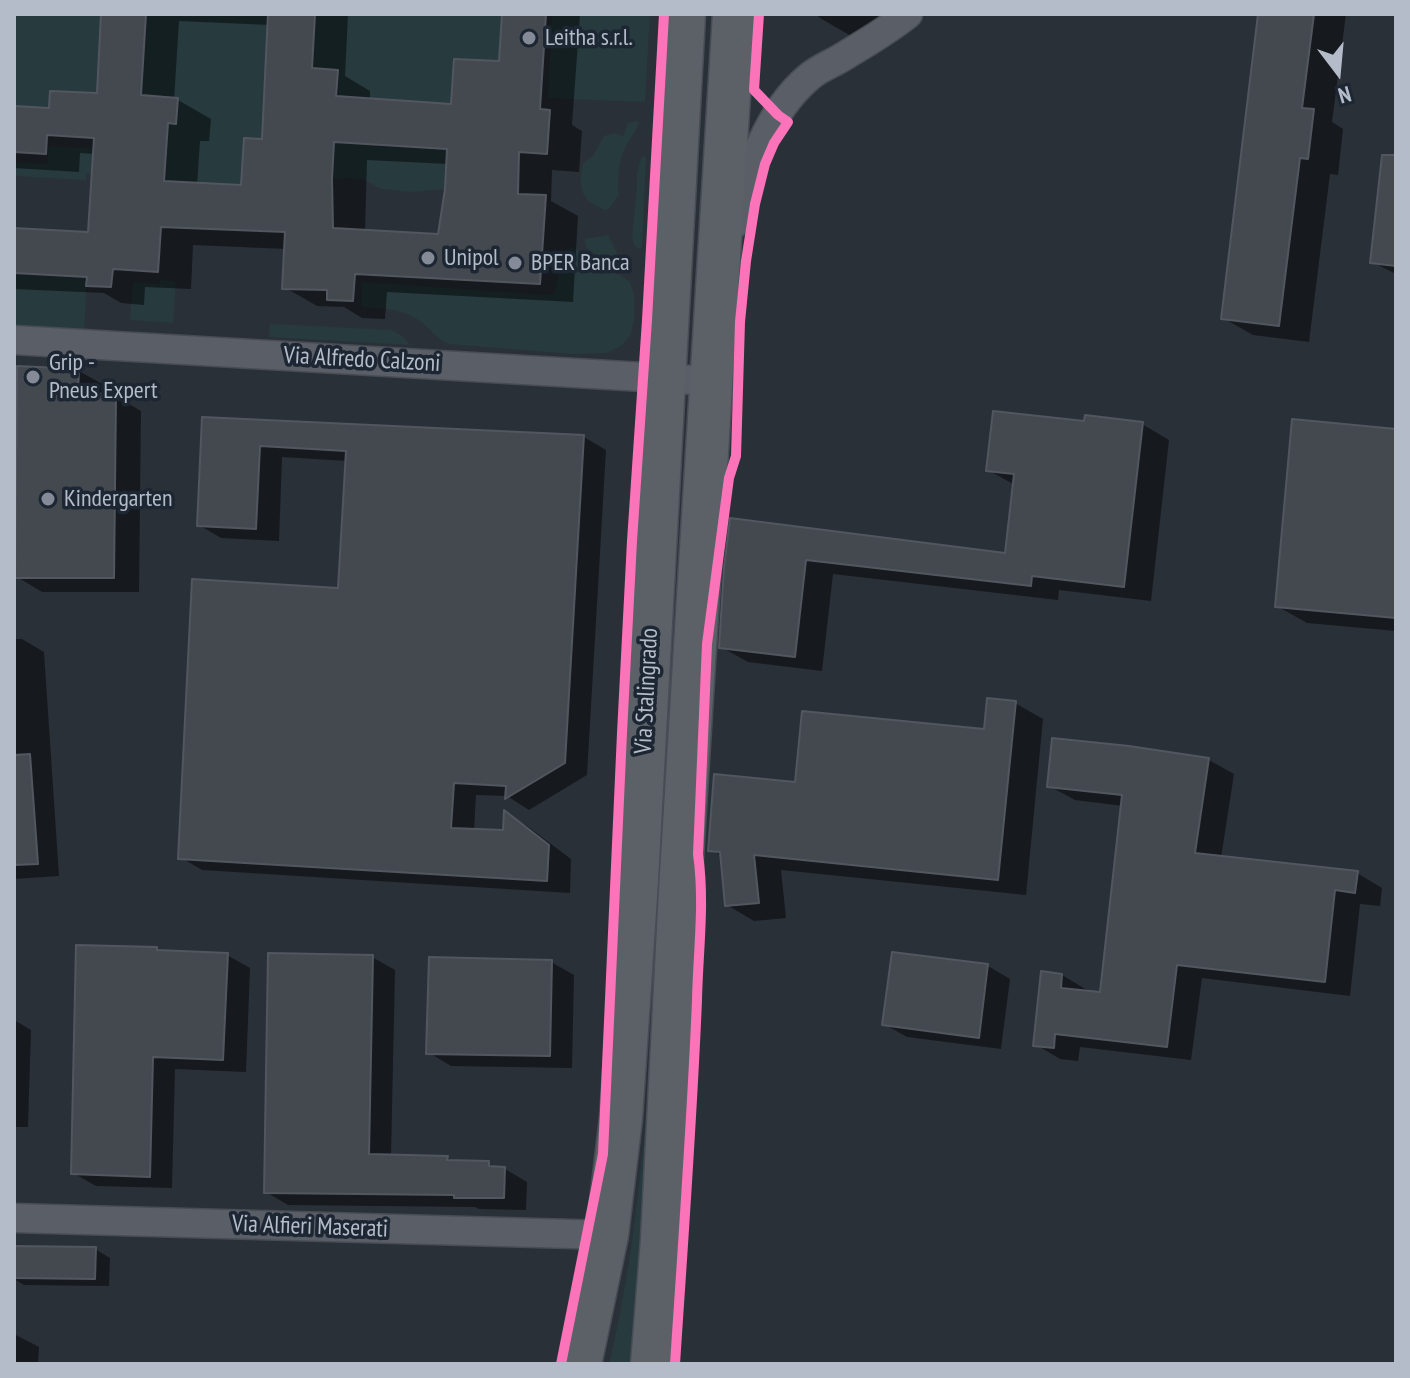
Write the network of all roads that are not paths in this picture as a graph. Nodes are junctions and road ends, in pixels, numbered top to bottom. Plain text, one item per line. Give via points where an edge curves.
1 (684, 14) edge
2 (734, 14) edge
3 (908, 14) edge
4 (718, 278) junction
5 (14, 340) edge
6 (663, 377) junction
7 (711, 381) junction
8 (14, 1218) edge
9 (607, 1235) junction
10 (580, 1364) edge
11 (652, 1364) edge

1 - 6 main road, Via Stalingrado
2 - 4 main road, Via Stalingrado
3 - 4 street via 810,76 784,106 767,131 745,184
4 - 7 main road, Via Stalingrado
5 - 6 street, Via Alfredo Calzoni
6 - 7 street, Via Alfredo Calzoni
6 - 9 main road, Via Stalingrado via 636,894 621,1118
7 - 11 main road, Via Stalingrado
8 - 9 street, Via Alfieri Maserati
9 - 10 main road, Via Stalingrado

